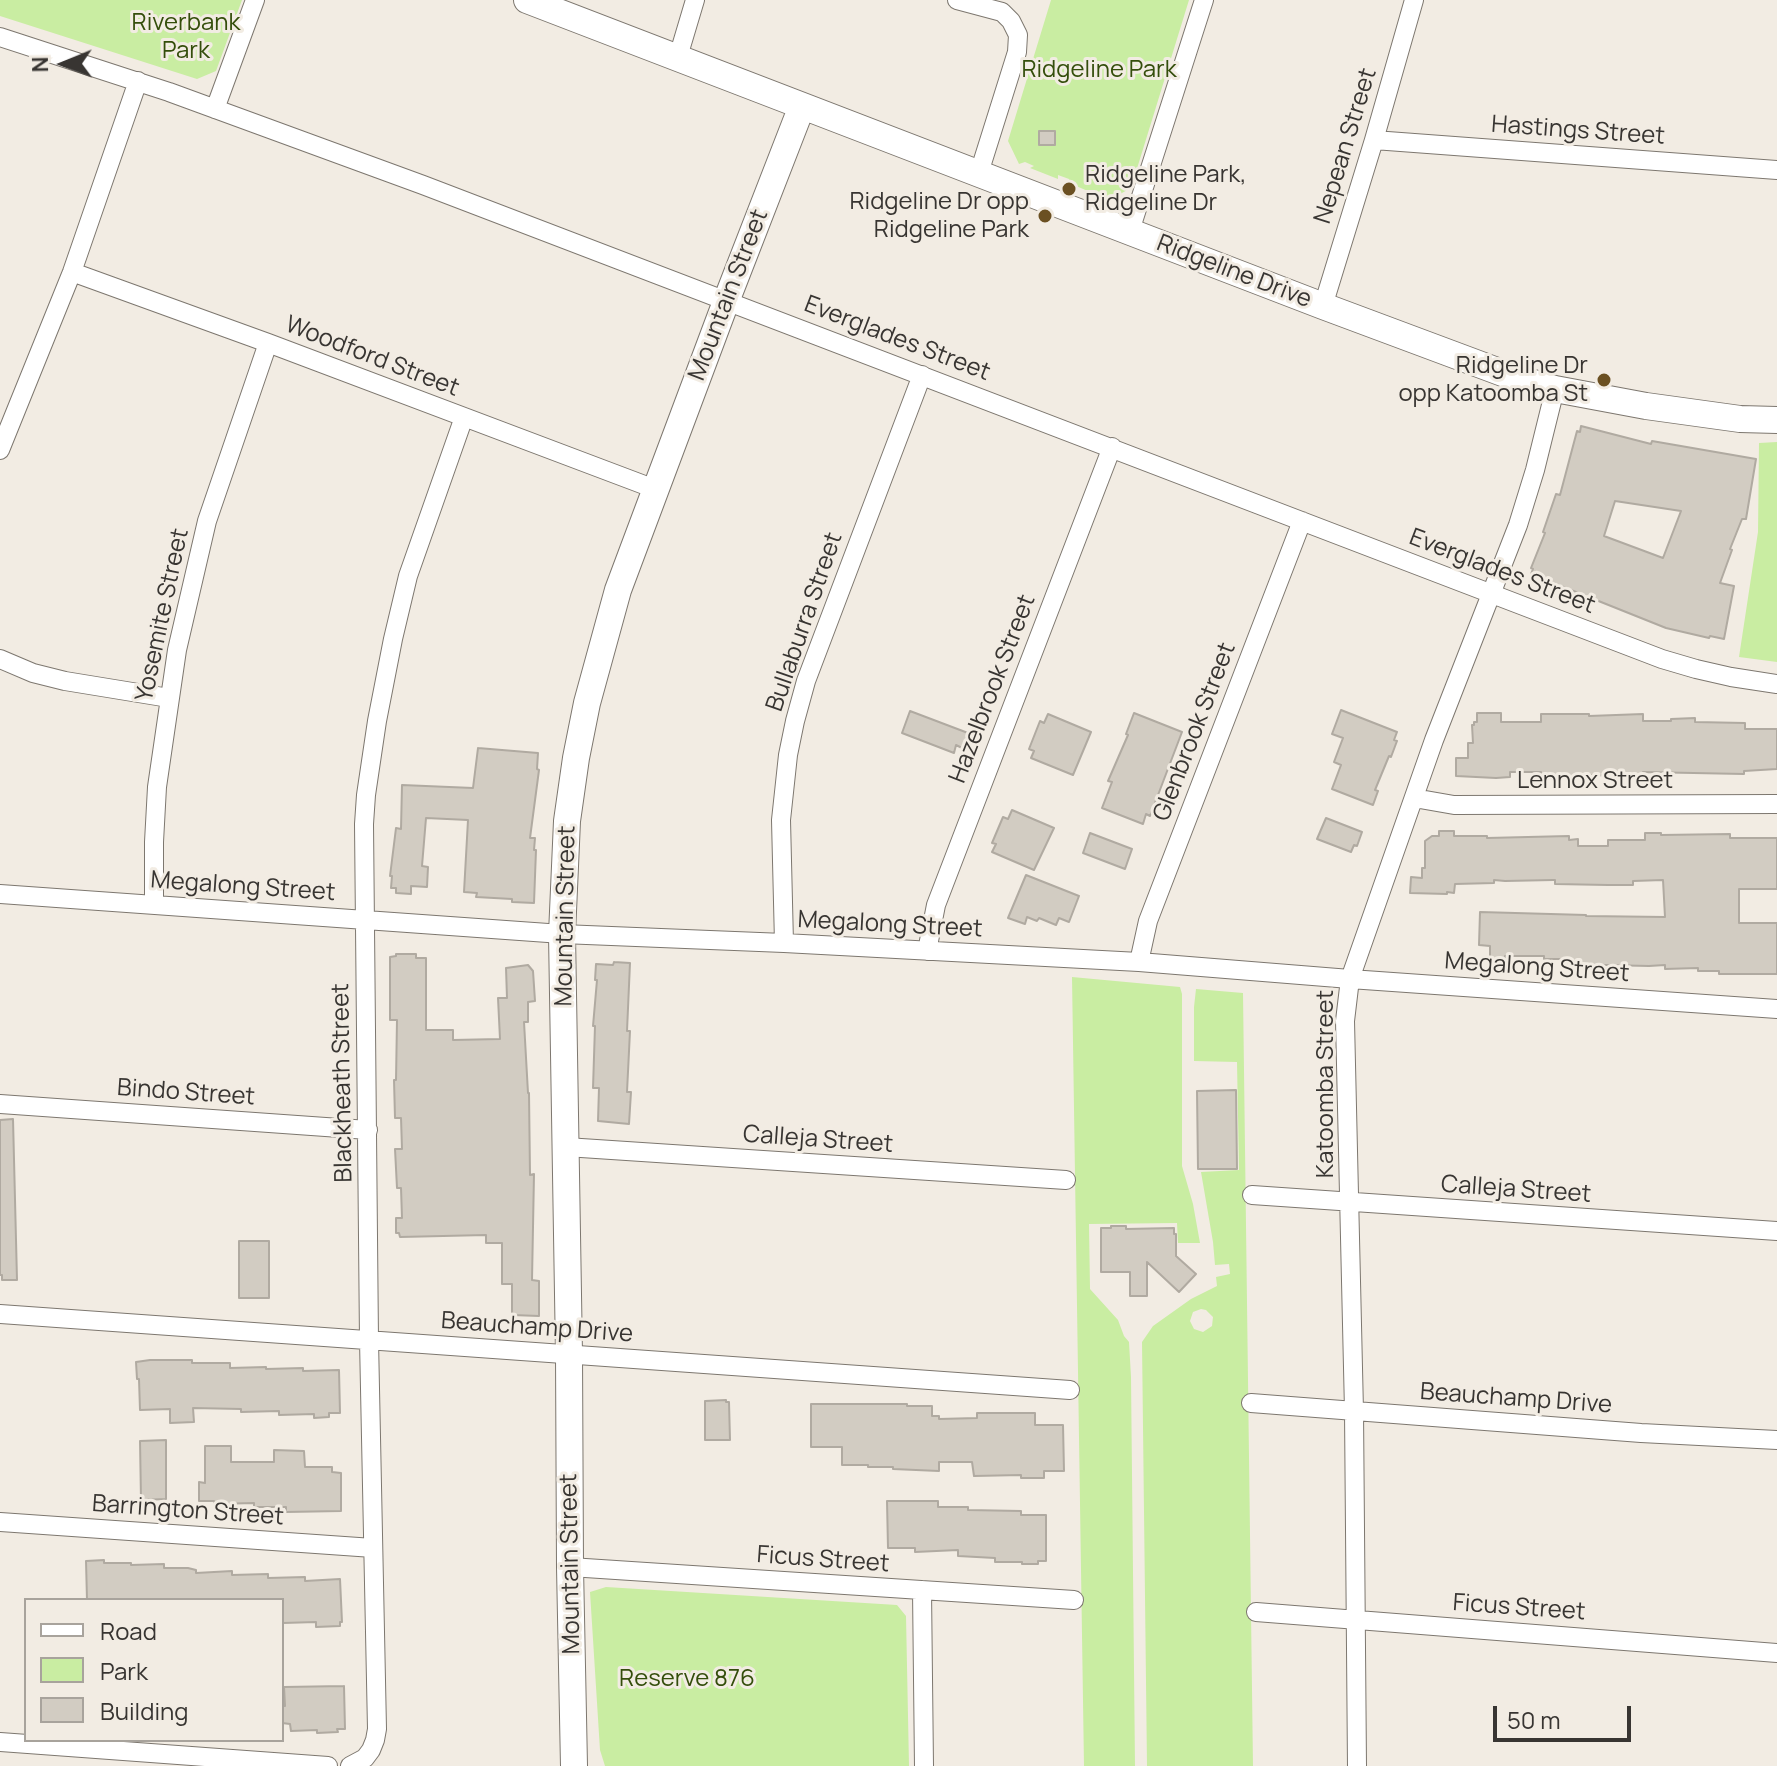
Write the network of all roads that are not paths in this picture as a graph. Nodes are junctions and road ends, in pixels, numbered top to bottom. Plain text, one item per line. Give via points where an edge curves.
1 (255, 0) edge
2 (527, 0) edge
3 (695, 0) edge
4 (957, 0) edge
5 (1204, 0) edge
6 (1414, 0) edge
7 (0, 37) edge
8 (678, 57) junction
9 (138, 81) junction
10 (802, 106) junction
11 (215, 109) junction
12 (1374, 140) junction
13 (1777, 170) edge
14 (979, 173) junction
15 (1130, 231) junction
16 (72, 272) junction
17 (727, 299) junction
18 (1323, 306) junction
19 (268, 343) junction
20 (922, 375) junction
21 (1555, 389) junction
22 (464, 417) junction
23 (1775, 419) edge
24 (1112, 447) junction
25 (0, 450) edge
26 (655, 489) junction
27 (1302, 521) junction
28 (1492, 593) junction
29 (0, 659) edge
30 (1777, 684) edge
31 (169, 698) junction
32 (1414, 798) junction
33 (1777, 804) edge
34 (0, 894) edge
35 (154, 905) junction
36 (365, 920) junction
37 (562, 934) junction
38 (784, 943) junction
39 (927, 951) junction
40 (1139, 962) junction
41 (1350, 979) junction
42 (1777, 1009) edge
43 (0, 1104) edge
44 (368, 1130) junction
45 (566, 1147) junction
46 (1066, 1180) dead end
47 (1252, 1195) dead end
48 (1350, 1203) junction
49 (1777, 1231) edge
50 (0, 1314) edge
51 (369, 1340) junction
52 (569, 1354) junction
53 (1070, 1390) dead end
54 (1251, 1403) dead end
55 (1354, 1411) junction
56 (1777, 1440) edge
57 (0, 1522) edge
58 (373, 1548) junction
59 (570, 1567) junction
60 (922, 1590) junction
61 (1074, 1600) dead end
62 (1256, 1612) dead end
63 (1356, 1620) junction
64 (1777, 1653) edge
65 (0, 1742) edge
66 (357, 1762) edge
67 (328, 1766) edge
68 (574, 1766) edge
69 (924, 1766) edge
70 (1357, 1766) edge

1 - 11 street
2 - 8 street, Ridgeline Drive
3 - 8 street
4 - 14 street via 1002,12 1018,35
5 - 15 street
6 - 12 street, Nepean Street
7 - 9 street, Everglades Street
8 - 10 street, Ridgeline Drive
9 - 11 street, Everglades Street
9 - 16 street
10 - 14 street, Ridgeline Drive
10 - 17 street, Mountain Street
11 - 17 street, Everglades Street
12 - 13 street, Hastings Street
12 - 18 street, Nepean Street
14 - 15 street, Ridgeline Drive
15 - 18 street, Ridgeline Drive
16 - 19 street, Woodford Street
16 - 25 street
17 - 20 street, Everglades Street
17 - 26 street, Mountain Street
18 - 21 street, Ridgeline Drive
19 - 22 street, Woodford Street
19 - 31 street, Yosemite Street via 207,521
20 - 24 street, Everglades Street
20 - 38 street, Bullaburra Street via 795,721 781,820
21 - 23 street, Ridgeline Drive via 1714,416
21 - 28 street, Katoomba Street via 1527,498
22 - 26 street, Woodford Street
22 - 36 street, Blackheath Street via 408,576 393,639 366,795
24 - 27 street, Everglades Street
24 - 39 street, Hazelbrook Street via 936,905
26 - 37 street, Mountain Street via 618,590 587,703 567,821
27 - 28 street, Everglades Street
27 - 40 street, Glenbrook Street via 1148,921
28 - 30 street, Everglades Street via 1662,659
28 - 32 street, Katoomba Street
29 - 31 street via 65,681
31 - 35 street, Yosemite Street via 157,787
32 - 33 street, Lennox Street via 1454,805
32 - 41 street, Katoomba Street
34 - 35 street, Megalong Street
35 - 36 street, Megalong Street
36 - 37 street, Megalong Street
36 - 44 street, Blackheath Street
37 - 38 street, Megalong Street
37 - 45 street, Mountain Street
38 - 39 street, Megalong Street
39 - 40 street, Megalong Street
40 - 41 street, Megalong Street
41 - 42 street, Megalong Street
41 - 48 street, Katoomba Street via 1345,1021
43 - 44 street, Bindo Street
44 - 51 street, Blackheath Street
45 - 46 street, Calleja Street
45 - 52 street, Mountain Street
47 - 48 street, Calleja Street
48 - 49 street, Calleja Street
48 - 55 street, Katoomba Street
50 - 51 street, Beauchamp Drive
51 - 52 street, Beauchamp Drive
51 - 58 street, Blackheath Street
52 - 53 street, Beauchamp Drive
52 - 59 street, Mountain Street
54 - 55 street, Beauchamp Drive
55 - 56 street, Beauchamp Drive
55 - 63 street, Katoomba Street
57 - 58 street, Barrington Street
58 - 66 street, Blackheath Street via 377,1729 371,1750
59 - 60 street, Ficus Street
59 - 68 street, Mountain Street
60 - 61 street, Ficus Street
60 - 69 street
62 - 63 street, Ficus Street
63 - 64 street, Ficus Street
63 - 70 street, Katoomba Street
65 - 67 street

